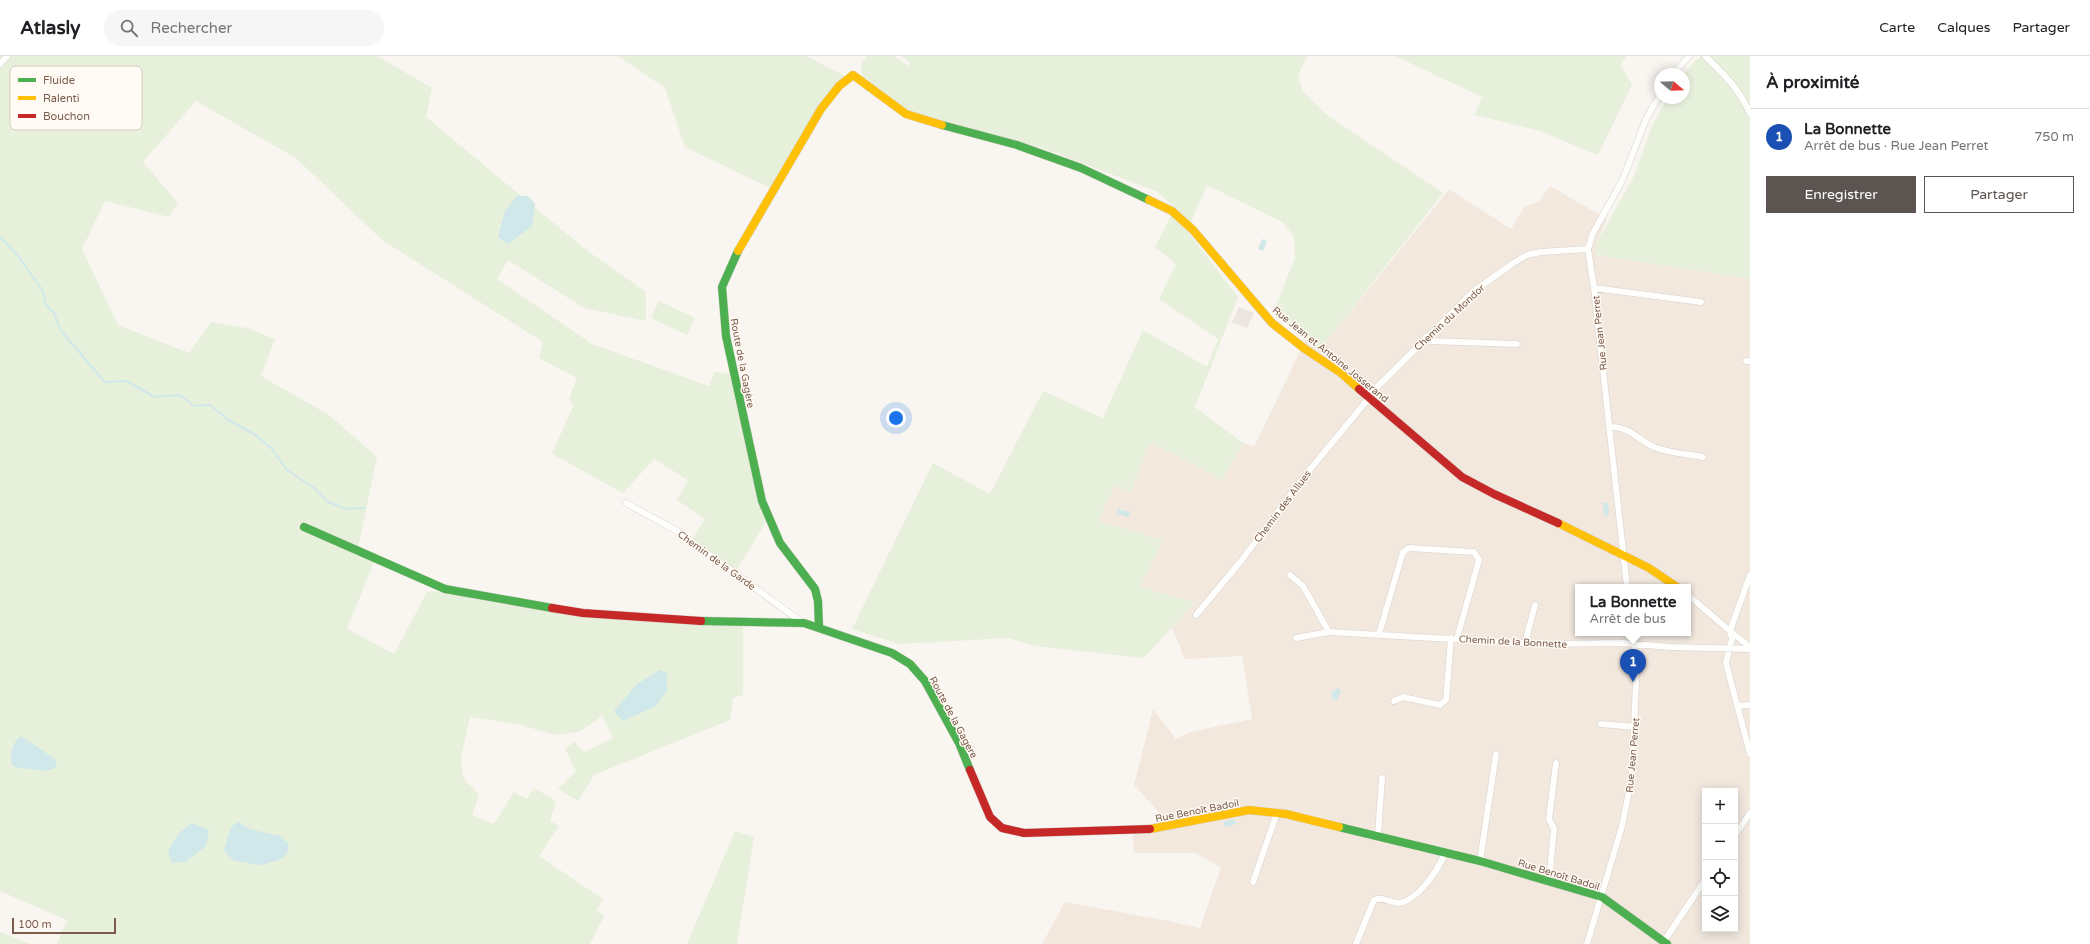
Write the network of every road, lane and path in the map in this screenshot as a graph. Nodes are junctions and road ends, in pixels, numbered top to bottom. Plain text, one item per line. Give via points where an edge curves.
1 (6, 56) edge
2 (1690, 56) edge
3 (1706, 56) edge
4 (0, 64) edge
5 (1679, 68) edge
6 (853, 75) joint
7 (1655, 104) edge
8 (1750, 114) edge
9 (1588, 249) junction
10 (1594, 288) junction
11 (1701, 302) dead end
12 (1426, 337) junction
13 (1517, 344) dead end
14 (1369, 398) junction
15 (1610, 426) junction
16 (1703, 457) dead end
17 (626, 503) dead end
18 (304, 527) dead end
19 (1622, 556) junction
20 (1290, 575) dead end
21 (1750, 575) edge
22 (1627, 584) edge
23 (1673, 584) edge
24 (1691, 598) edge
25 (1535, 605) dead end
26 (1196, 615) dead end
27 (804, 624) junction
28 (819, 627) junction
29 (1730, 631) junction
30 (1330, 632) junction
31 (1379, 634) junction
32 (1634, 636) edge
33 (1296, 638) dead end
34 (1454, 638) junction
35 (1525, 643) junction
36 (1636, 645) junction
37 (1750, 648) edge
38 (1729, 649) junction
39 (1394, 701) dead end
40 (1750, 705) edge
41 (1737, 706) junction
42 (1601, 724) dead end
43 (1635, 728) junction
44 (1496, 754) dead end
45 (1750, 754) edge
46 (1556, 763) dead end
47 (1382, 778) dead end
48 (1277, 813) junction
49 (1750, 813) edge
50 (990, 817) joint
51 (1738, 831) edge
52 (1378, 835) junction
53 (1445, 852) junction
54 (1480, 861) junction
55 (1548, 881) junction
56 (1253, 882) dead end
57 (1702, 885) edge
58 (1602, 897) junction
59 (1665, 943) edge
60 (1356, 944) edge
61 (1587, 944) edge

1 - 4 street
2 - 5 street
3 - 8 street via 1726,77 1746,104
6 - 14 street, Rue Jean et Antoine Josserand via 906,114 1017,145 1081,168 1172,211 1194,230 1272,323 1341,373
6 - 28 street, Route de la Gagère via 839,86 821,109 732,260 722,287 726,336 762,501 780,543 815,589
7 - 9 street, Rue Jean Perret via 1622,181 1593,233
9 - 10 street, Rue Jean Perret
9 - 12 street, Chemin du Mondor via 1527,255 1474,291
10 - 11 street
10 - 15 street, Rue Jean Perret
12 - 13 street via 1430,341
12 - 14 street, Chemin du Mondor
14 - 19 street, Rue Jean et Antoine Josserand via 1462,477 1583,534
14 - 26 street, Chemin des Allues
15 - 16 street via 1626,428 1662,449
15 - 19 street, Rue Jean Perret
17 - 27 street, Chemin de la Garde via 676,531
18 - 27 street, Route de la Gagere via 445,589 582,613 679,621
19 - 22 street, Rue Jean Perret
19 - 23 street, Rue Jean et Antoine Josserand via 1649,568
20 - 30 street via 1303,586
21 - 29 street
24 - 29 street
25 - 35 street
27 - 28 street, Route de la Gagere
28 - 50 street, Route de la Gagere via 892,653 910,664 925,681 959,743
29 - 37 street
29 - 38 street via 1732,639
30 - 31 street, Chemin de la Bonnette
30 - 33 street, Chemin de la Bonnette
31 - 34 street, Chemin de la Bonnette
31 - 34 street via 1403,552 1409,548 1474,552 1480,560
32 - 36 street, Rue Jean Perret
34 - 35 street, Chemin de la Bonnette
34 - 39 street via 1446,700 1440,705 1403,697
35 - 36 street, Chemin de la Bonnette
36 - 38 street, Chemin de la Bonnette
36 - 43 street, Rue Jean Perret
37 - 38 street
38 - 41 street via 1726,663
40 - 41 street
41 - 45 street
42 - 43 street
43 - 58 street, Rue Jean Perret via 1628,802
44 - 54 street
46 - 55 street via 1549,819 1554,829
47 - 52 street
48 - 50 street, Rue Benoît Badoil via 1249,810 1156,829 1024,833 1002,828
48 - 52 street, Rue Benoît Badoil
48 - 56 street
49 - 51 street
52 - 53 street, Rue Benoît Badoil
53 - 54 street, Rue Benoît Badoil
53 - 60 street via 1428,882 1406,901 1397,903 1381,897 1374,900
54 - 55 street, Rue Benoît Badoil
55 - 58 street, Rue Benoît Badoil
57 - 59 street
58 - 59 street, Rue Benoît Badoil
58 - 61 street, Rue Jean Perret

